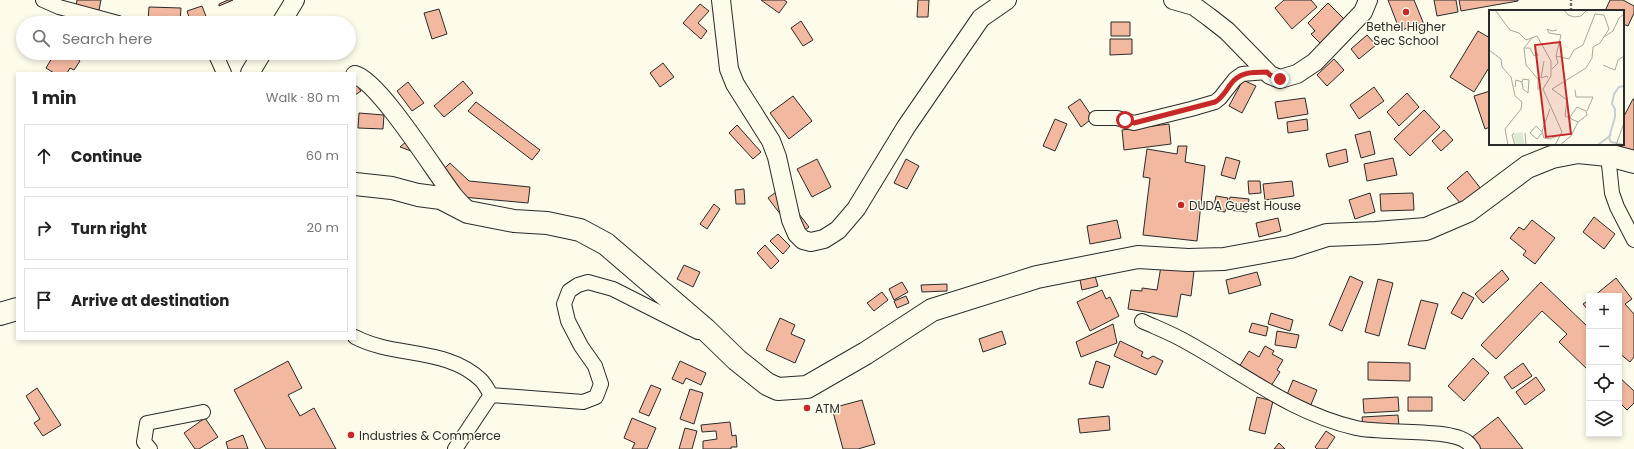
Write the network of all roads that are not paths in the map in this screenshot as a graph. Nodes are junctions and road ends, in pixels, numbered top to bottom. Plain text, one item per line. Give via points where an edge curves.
1 (43, 0) edge
2 (295, 0) edge
3 (721, 0) edge
4 (1007, 0) edge
5 (1173, 0) edge
6 (1368, 0) edge
7 (92, 16) edge
8 (285, 16) edge
9 (218, 60) edge
10 (258, 60) edge
11 (224, 72) edge
12 (251, 72) edge
13 (1267, 72) junction
14 (356, 76) edge
15 (1096, 118) dead end
16 (1608, 155) junction
17 (1634, 162) edge
18 (356, 184) edge
19 (468, 212) junction
20 (1634, 240) edge
21 (16, 309) edge
22 (0, 314) edge
23 (1142, 321) dead end
24 (356, 337) edge
25 (720, 344) junction
26 (491, 395) junction
27 (203, 412) dead end
28 (150, 449) edge
29 (455, 449) edge
30 (1473, 449) edge

1 - 7 street
2 - 8 street
3 - 4 street via 729,69 742,97 771,141 777,156 791,220 797,234 803,240 811,242 824,239 838,230 856,209 921,103 981,18
5 - 13 street via 1194,6 1226,30
6 - 13 street via 1363,12 1309,66 1297,74 1280,79
9 - 11 street
10 - 12 street
13 - 15 street via 1242,74 1215,102 1197,107 1134,123 1117,118
14 - 19 street via 366,81 380,95 429,159 453,196
16 - 17 highway
16 - 20 street via 1612,193
16 - 25 highway via 1578,152 1527,167 1468,211 1426,229 1327,235 1290,247 1224,259 1138,257 1037,277 932,310 807,387 778,389 766,384
18 - 19 highway via 441,198
19 - 25 highway via 580,230 606,244
21 - 22 highway
23 - 30 street via 1181,339 1285,402 1324,419 1375,431 1456,437 1467,442
24 - 26 street via 384,349 447,360 464,367 482,381
25 - 26 street via 613,289 588,282 569,291 564,304 568,321 595,366 601,384 596,397 583,402
26 - 29 street
27 - 28 street via 147,424 144,442

